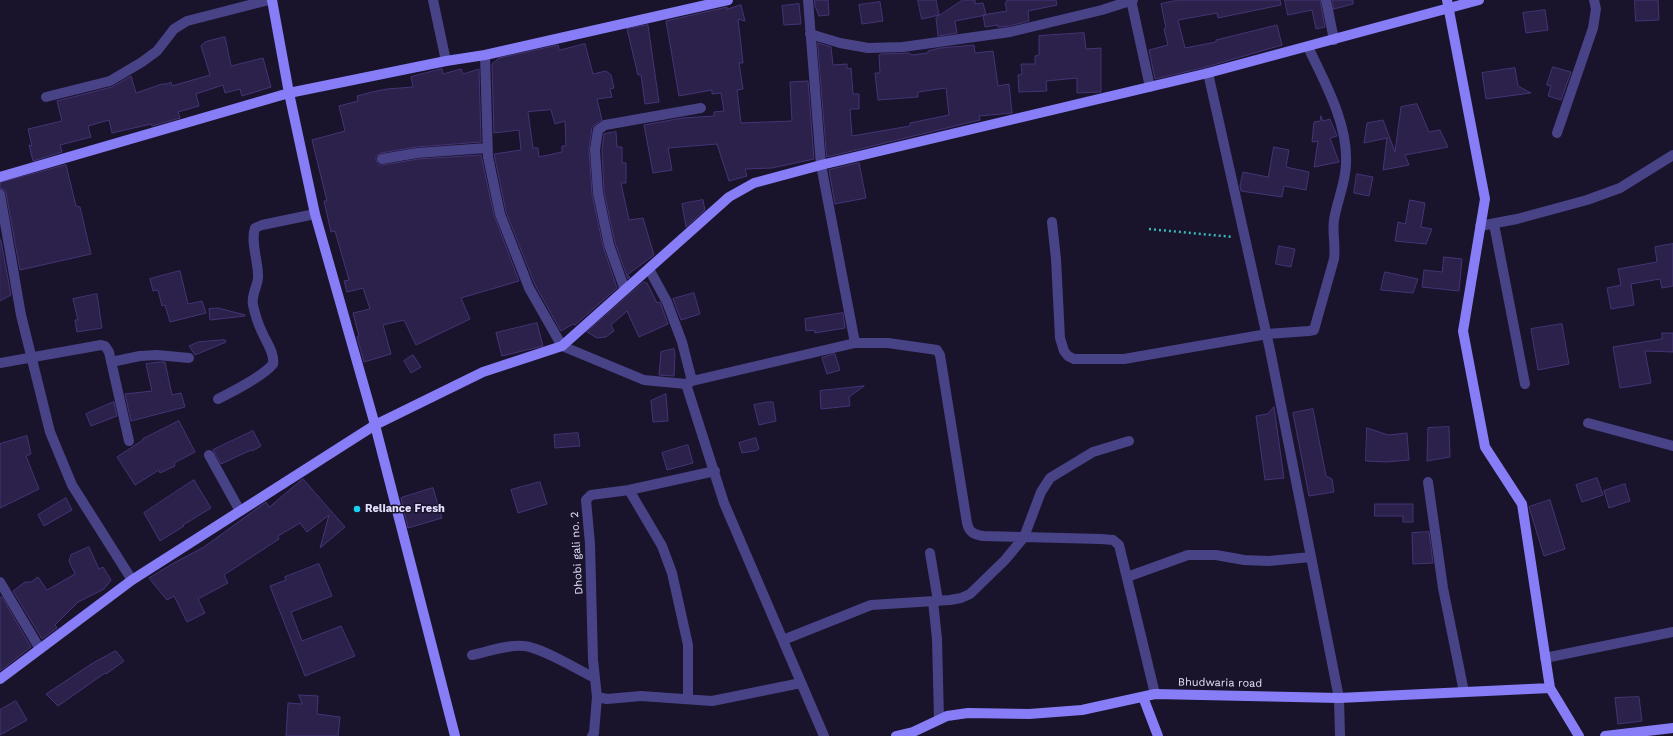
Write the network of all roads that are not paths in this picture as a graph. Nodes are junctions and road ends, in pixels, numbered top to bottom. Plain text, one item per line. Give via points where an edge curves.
1 (269, 0) edge
2 (272, 0) edge
3 (433, 0) edge
4 (728, 0) edge
5 (808, 0) edge
6 (1132, 0) edge
7 (1326, 0) edge
8 (1479, 0) edge
9 (1594, 0) edge
10 (1448, 4) edge
11 (810, 34) junction
12 (1334, 40) junction
13 (1308, 46) junction
14 (485, 55) junction
15 (446, 61) junction
16 (1208, 73) junction
17 (1150, 87) junction
18 (289, 93) junction
19 (46, 97) dead end
20 (700, 108) dead end
21 (1557, 133) dead end
22 (487, 148) junction
23 (1673, 155) edge
24 (382, 159) dead end
25 (821, 165) junction
26 (0, 177) edge
27 (0, 194) edge
28 (315, 214) junction
29 (1052, 222) dead end
30 (1494, 224) junction
31 (1480, 226) junction
32 (649, 269) junction
33 (625, 290) junction
34 (1267, 334) junction
35 (855, 343) junction
36 (562, 346) junction
37 (32, 358) junction
38 (189, 358) dead end
39 (111, 362) junction
40 (0, 363) edge
41 (689, 383) junction
42 (1525, 384) dead end
43 (218, 399) dead end
44 (1588, 423) dead end
45 (375, 425) junction
46 (129, 440) dead end
47 (1129, 441) dead end
48 (1673, 446) edge
49 (209, 455) dead end
50 (715, 472) junction
51 (1428, 482) dead end
52 (629, 490) junction
53 (240, 511) junction
54 (1024, 537) junction
55 (930, 553) dead end
56 (1311, 557) junction
57 (1127, 577) junction
58 (132, 580) junction
59 (0, 582) edge
60 (935, 601) junction
61 (1673, 632) edge
62 (783, 640) junction
63 (40, 649) junction
64 (472, 656) dead end
65 (1546, 658) junction
66 (595, 678) junction
67 (0, 679) edge
68 (801, 683) junction
69 (1550, 688) junction
70 (1464, 692) junction
71 (1155, 694) junction
72 (1143, 697) junction
73 (597, 698) junction
74 (1339, 698) junction
75 (688, 699) junction
76 (939, 719) junction
77 (1673, 728) edge
78 (1640, 734) edge
79 (455, 736) edge
80 (592, 736) edge
81 (824, 736) edge
82 (896, 736) edge
83 (1158, 736) edge
84 (1340, 736) edge
85 (1579, 736) edge
86 (1605, 736) edge

1 - 19 street via 188,21 174,29 157,51 110,81
2 - 18 street
3 - 15 street
4 - 14 street
5 - 11 street
6 - 11 street via 1102,10 1010,32 903,47 868,48
6 - 17 street
7 - 12 street
8 - 10 street
9 - 21 street via 1596,9 1593,28
10 - 12 street
10 - 31 street via 1485,199
11 - 25 street
12 - 13 street
13 - 16 street
13 - 34 street via 1334,104 1346,151 1345,176 1334,220 1336,250 1314,330
14 - 15 street
14 - 22 street
15 - 18 street
16 - 17 street
16 - 34 street
17 - 25 street
18 - 26 street
18 - 28 street
20 - 33 street via 605,125 598,130 595,150 598,193 609,245
22 - 24 street via 417,153
22 - 36 street via 500,214 529,288
23 - 30 street via 1620,188 1587,200
25 - 32 street via 754,183 730,197
25 - 35 street
27 - 37 street via 21,315
28 - 43 street via 255,228 258,279 252,304 272,353 273,364 269,369
28 - 45 street
29 - 34 street via 1060,338 1068,356 1074,359 1124,359
30 - 31 street
30 - 42 street
31 - 65 street via 1463,331 1485,447 1522,504
32 - 33 street
32 - 41 street via 667,302 682,342
33 - 36 street
34 - 56 street
35 - 41 street
35 - 54 street via 888,343 937,350 940,355 968,530 983,536
36 - 41 street via 644,380
36 - 45 street via 483,372
37 - 39 street via 101,345 108,349
37 - 40 street
37 - 58 street via 50,432 72,485
38 - 39 street via 157,355
39 - 46 street
41 - 50 street
44 - 48 street
45 - 53 street
45 - 79 street
47 - 54 street via 1093,452 1050,478 1041,492
49 - 53 street
50 - 52 street, Dhobi gali no. 2
50 - 62 street via 724,503
51 - 70 street via 1443,588
52 - 66 street, Dhobi gali no. 2 via 591,495 586,500
52 - 75 street via 662,546 672,573 688,645
53 - 58 street
54 - 57 street via 1113,540 1119,545
54 - 60 street via 1005,560 970,594
55 - 60 street
56 - 57 street via 1269,561 1216,555 1188,555
56 - 74 street
57 - 71 street
58 - 63 street
59 - 63 street
60 - 62 street via 871,606
60 - 76 street
61 - 65 street
62 - 68 street
63 - 67 street
64 - 66 street via 524,646 538,650
65 - 69 street
66 - 73 street, Dhobi gali no. 2
68 - 75 street via 712,701
68 - 81 street
69 - 70 street, Bhudwaria road
69 - 85 street
70 - 74 street, Bhudwaria road
71 - 72 street, Bhudwaria road
71 - 74 street, Bhudwaria road
72 - 76 street, Bhudwaria road via 1082,710 1029,714 968,713
72 - 83 street
73 - 75 street via 641,696
73 - 80 street, Dhobi gali no. 2
74 - 84 street
76 - 82 street, Bhudwaria road via 913,732
77 - 78 street
78 - 86 street

